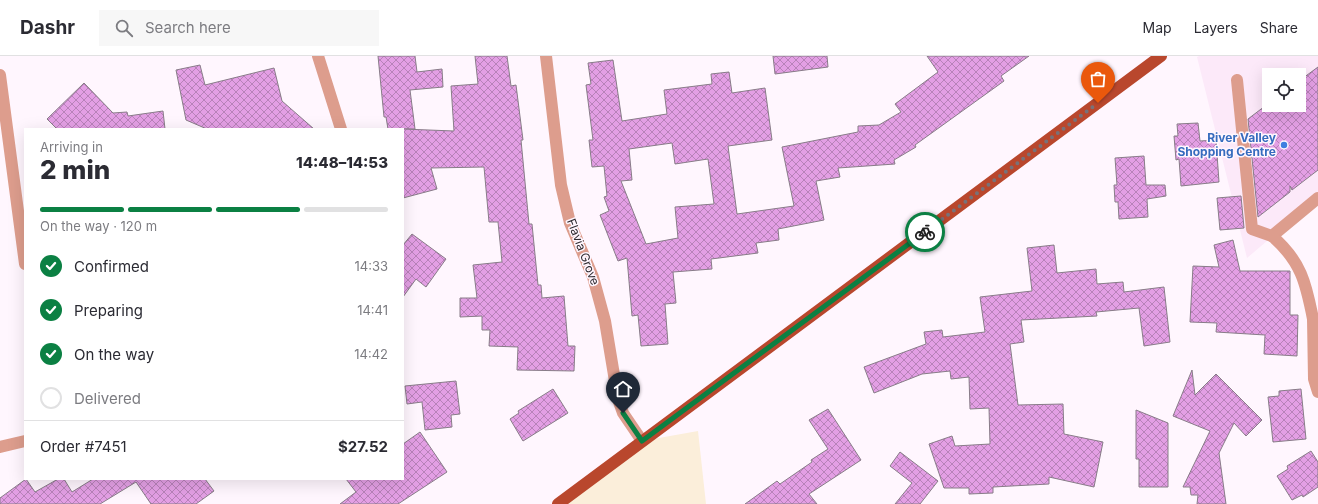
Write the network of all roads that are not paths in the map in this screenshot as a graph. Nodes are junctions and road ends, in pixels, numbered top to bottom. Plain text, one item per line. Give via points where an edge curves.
1 (318, 56) edge
2 (546, 56) edge
3 (1162, 56) edge
4 (0, 75) edge
5 (1237, 80) dead end
6 (341, 128) edge
7 (1318, 198) edge
8 (1272, 236) junction
9 (24, 256) edge
10 (1316, 320) edge
11 (1318, 392) edge
12 (24, 441) edge
13 (642, 441) junction
14 (0, 447) edge
15 (558, 504) edge

1 - 6 street
2 - 13 street, Flavia Grove via 561,185 570,223 593,277 605,321 618,399 623,413
3 - 13 main road
4 - 9 street
5 - 8 street via 1252,229
7 - 8 street
8 - 10 street via 1285,247 1296,262
10 - 11 street via 1314,379
12 - 14 street
13 - 15 main road

